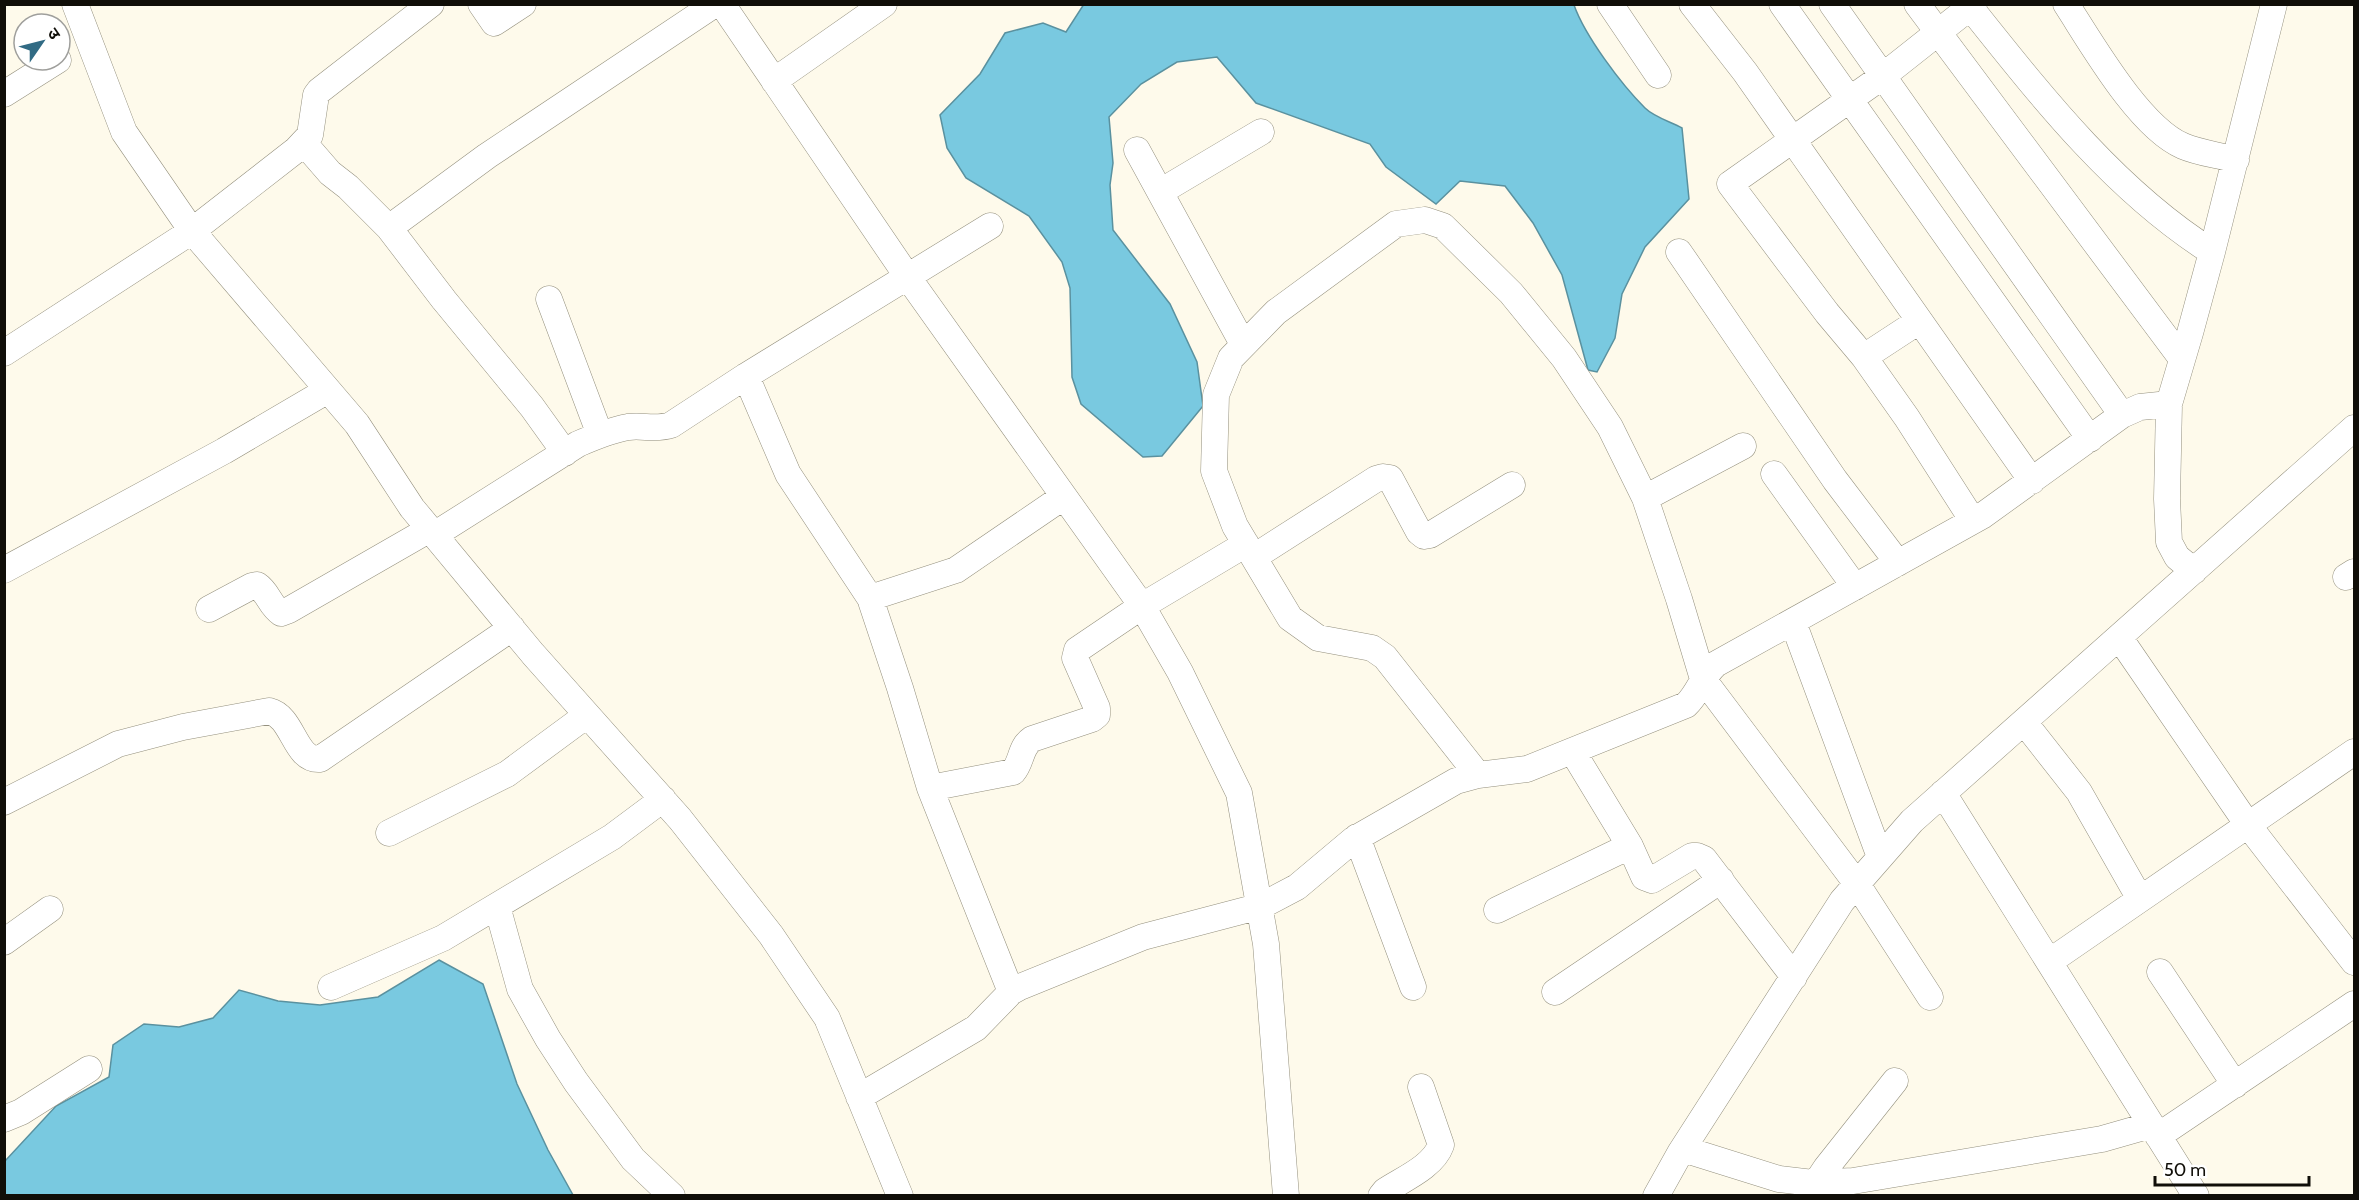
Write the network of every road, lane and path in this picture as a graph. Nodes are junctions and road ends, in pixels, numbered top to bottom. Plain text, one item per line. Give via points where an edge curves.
1 (75, 4) edge
2 (431, 4) edge
3 (481, 4) edge
4 (523, 4) edge
5 (715, 4) edge
6 (722, 4) edge
7 (884, 4) edge
8 (1610, 4) edge
9 (1692, 4) edge
10 (1782, 4) edge
11 (1832, 4) edge
12 (1917, 4) edge
13 (2066, 4) edge
14 (2274, 4) edge
15 (1972, 6) edge
16 (1938, 32) junction
17 (89, 40) junction
18 (72, 51) edge
19 (39, 72) edge
20 (1658, 75) dead end
21 (1883, 76) junction
22 (774, 81) junction
23 (4, 94) edge
24 (1849, 98) junction
25 (1261, 132) dead end
26 (1793, 140) junction
27 (304, 143) junction
28 (1137, 150) dead end
29 (2236, 160) junction
30 (1160, 192) junction
31 (990, 226) dead end
32 (389, 228) junction
33 (192, 231) junction
34 (1679, 252) dead end
35 (2212, 252) junction
36 (907, 276) junction
37 (549, 298) dead end
38 (1919, 321) junction
39 (1243, 344) junction
40 (4, 354) edge
41 (1864, 357) junction
42 (2182, 359) junction
43 (746, 376) junction
44 (328, 390) junction
45 (2169, 404) junction
46 (2122, 415) junction
47 (2355, 428) edge
48 (600, 435) junction
49 (2090, 440) junction
50 (1743, 446) dead end
51 (565, 453) junction
52 (1774, 474) dead end
53 (2032, 481) junction
54 (1512, 485) dead end
55 (1063, 497) junction
56 (1645, 498) junction
57 (1973, 521) junction
58 (432, 532) junction
59 (1250, 551) junction
60 (1898, 563) junction
61 (4, 570) edge
62 (2194, 572) junction
63 (1855, 587) junction
64 (870, 598) junction
65 (1143, 606) junction
66 (210, 609) dead end
67 (1793, 622) junction
68 (512, 628) junction
69 (2119, 637) junction
70 (1703, 679) junction
71 (587, 715) junction
72 (2024, 722) junction
73 (1573, 752) junction
74 (2355, 752) edge
75 (1478, 775) junction
76 (930, 788) junction
77 (1942, 793) junction
78 (663, 800) junction
79 (4, 802) edge
80 (2248, 825) junction
81 (389, 833) dead end
82 (1358, 837) junction
83 (1630, 846) junction
84 (1880, 857) junction
85 (1721, 880) junction
86 (1857, 884) junction
87 (2140, 899) junction
88 (497, 906) junction
89 (1261, 906) junction
90 (50, 909) dead end
91 (1497, 910) dead end
92 (4, 942) edge
93 (2049, 962) junction
94 (2355, 962) edge
95 (2160, 972) dead end
96 (1794, 977) junction
97 (331, 987) dead end
98 (1413, 987) dead end
99 (1011, 992) junction
100 (1555, 992) dead end
101 (1930, 997) dead end
102 (2355, 1004) edge
103 (89, 1069) dead end
104 (1895, 1082) dead end
105 (2235, 1085) junction
106 (1421, 1087) dead end
107 (860, 1097) junction
108 (4, 1119) edge
109 (2155, 1130) junction
110 (1683, 1149) junction
111 (1814, 1189) edge
112 (666, 1194) edge
113 (900, 1196) edge
114 (1286, 1196) edge
115 (1381, 1196) edge
116 (1656, 1196) edge
117 (2196, 1196) edge

1 - 17 street
2 - 27 street via 319,91 310,135
3 - 4 street via 494,23
5 - 32 street via 487,156
6 - 22 street
7 - 22 street
8 - 20 street
9 - 26 street
10 - 24 street
11 - 21 street
12 - 16 street
13 - 29 street via 2101,59 2157,128 2182,146
14 - 29 street
15 - 16 street
15 - 35 street via 2043,99 2106,166 2187,236
16 - 21 street
16 - 42 street
17 - 18 street
17 - 33 street via 124,132
19 - 23 street
21 - 24 street
21 - 46 street
22 - 36 street
24 - 26 street
24 - 49 street
25 - 30 street
26 - 38 street
26 - 41 street via 1730,184
27 - 32 street
27 - 33 street
28 - 30 street
29 - 35 street
30 - 39 street
31 - 36 street
32 - 51 street
33 - 40 street
33 - 44 street
34 - 60 street via 1835,480
35 - 42 street
36 - 43 street
36 - 55 street
37 - 48 street
38 - 41 street
38 - 53 street
39 - 56 street via 1276,312 1396,224 1425,220 1443,226 1511,293 1564,358 1610,427
39 - 59 street via 1230,358 1216,395 1214,471 1235,526
41 - 57 street
42 - 45 street
43 - 48 street via 671,425 659,429 628,427
43 - 64 street via 788,474
44 - 58 street via 357,424
44 - 61 street
45 - 46 street via 2140,407
45 - 62 street via 2169,542 2177,557
46 - 49 street
47 - 62 street
48 - 51 street
49 - 53 street
50 - 56 street
51 - 58 street
52 - 63 street
53 - 57 street
54 - 59 street via 1430,536 1424,536 1390,478 1376,478
55 - 64 street via 956,570
55 - 65 street
56 - 70 street
57 - 60 street
58 - 66 street via 281,613 257,585
58 - 68 street
59 - 65 street
59 - 75 street via 1290,618 1318,638 1372,648 1385,657
60 - 63 street
62 - 69 street
63 - 67 street
64 - 76 street
65 - 76 street via 1077,650 1076,658 1097,715 1032,739 1024,745 1013,772
65 - 89 street via 1239,793
67 - 70 street via 1716,664
67 - 84 street
68 - 71 street
68 - 79 street via 320,759 313,760 305,754 282,717 269,711 118,744
69 - 72 street
69 - 80 street
70 - 73 street via 1686,705
70 - 86 street
71 - 78 street
71 - 81 street via 507,774
72 - 77 street
72 - 87 street via 2079,792
73 - 75 street via 1527,769
73 - 83 street
74 - 80 street
75 - 82 street via 1439,789
76 - 99 street
77 - 84 street
77 - 93 street
78 - 88 street via 612,837
78 - 107 street via 771,935 827,1018
80 - 87 street
80 - 94 street
82 - 89 street via 1297,886
82 - 98 street
83 - 85 street via 1648,880 1692,856 1704,859
83 - 91 street
84 - 86 street
85 - 96 street
85 - 100 street
86 - 96 street
86 - 101 street
87 - 93 street
88 - 97 street via 443,938
88 - 112 street via 520,989 548,1039 633,1159
89 - 99 street via 1143,937
89 - 114 street
90 - 92 street
93 - 109 street
95 - 105 street
96 - 110 street
99 - 107 street via 976,1028
102 - 105 street
103 - 108 street
104 - 111 street
105 - 109 street
106 - 115 street via 1441,1145 1430,1162
107 - 113 street
109 - 111 street
109 - 117 street
110 - 111 street
110 - 116 street

